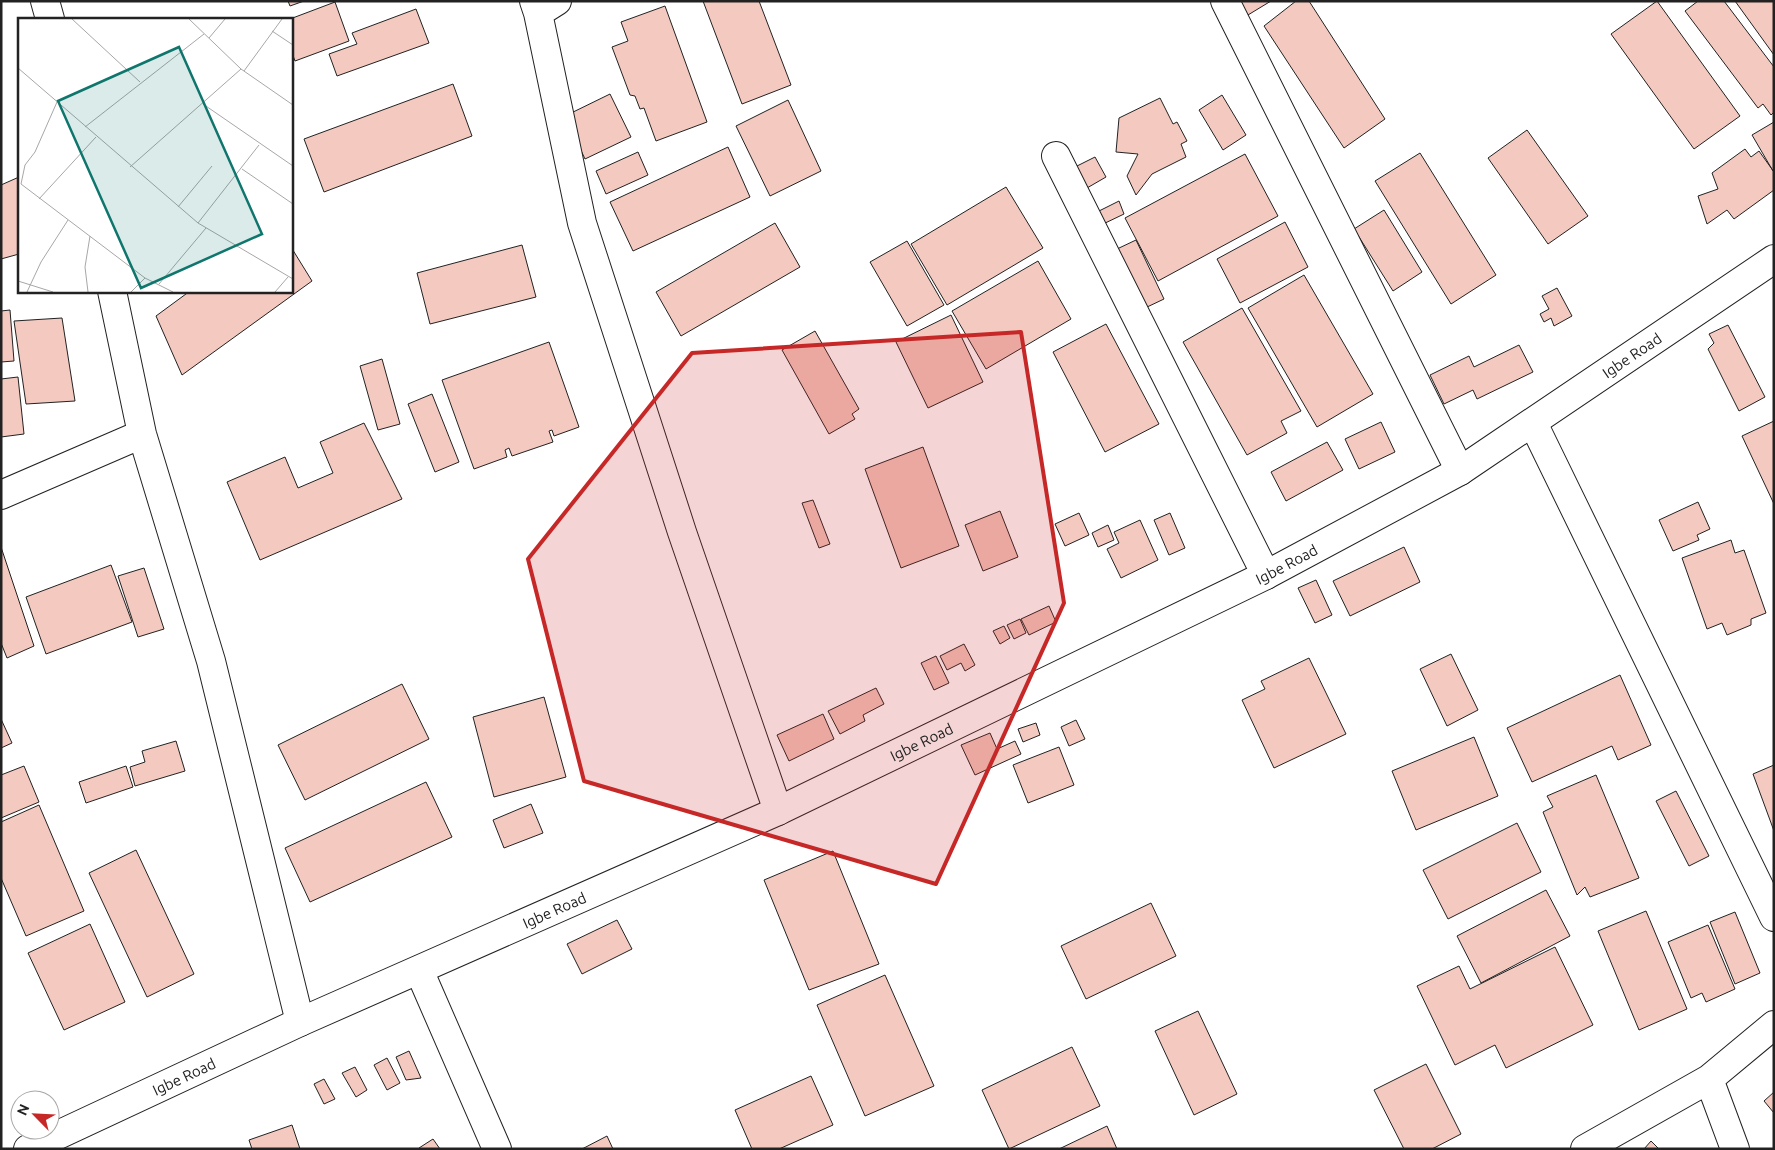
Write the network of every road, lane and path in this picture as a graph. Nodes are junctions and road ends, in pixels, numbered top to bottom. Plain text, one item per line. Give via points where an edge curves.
1 (45, 1) edge
2 (1225, 1) edge
3 (543, 5) edge
4 (50, 18) edge
5 (1056, 156) dead end
6 (1774, 259) edge
7 (112, 292) edge
8 (1533, 423) junction
9 (142, 434) junction
10 (1460, 471) junction
11 (1, 495) edge
12 (1266, 575) junction
13 (778, 811) junction
14 (1774, 917) edge
15 (419, 970) junction
16 (300, 1022) junction
17 (1774, 1025) edge
18 (1709, 1080) junction
19 (28, 1149) edge
20 (497, 1149) edge
21 (1585, 1149) edge
22 (1735, 1149) edge

1 - 4 street
2 - 10 street
3 - 13 street via 582,223 682,532
5 - 12 street
6 - 8 street, Igbe Road
7 - 9 street
8 - 10 street, Igbe Road
8 - 14 street
9 - 11 street
9 - 16 street via 211,661
10 - 12 street, Igbe Road
12 - 13 street, Igbe Road
13 - 15 street, Igbe Road
15 - 16 street, Igbe Road
15 - 20 street
16 - 19 street, Igbe Road
17 - 18 street
18 - 21 street
18 - 22 street

